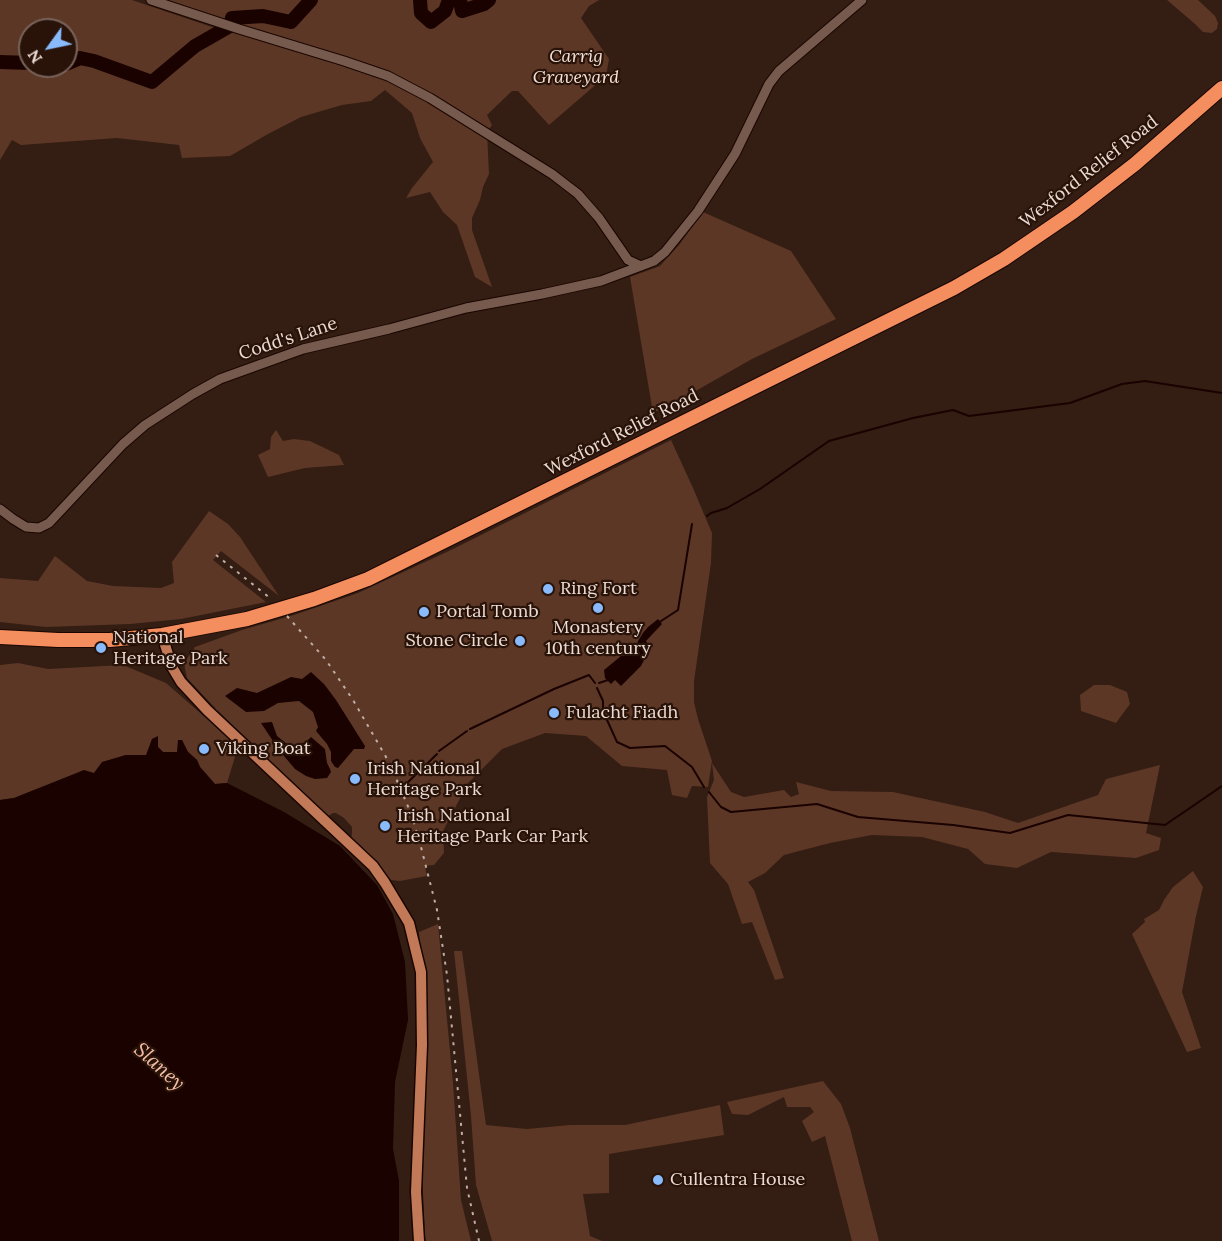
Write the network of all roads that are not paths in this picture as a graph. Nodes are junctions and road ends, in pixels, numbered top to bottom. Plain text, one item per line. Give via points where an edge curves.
1 (151, 0) edge
2 (862, 0) edge
3 (1222, 88) edge
4 (1222, 96) edge
5 (1201, 106) junction
6 (640, 266) junction
7 (0, 509) edge
8 (162, 635) junction
9 (0, 637) edge
10 (419, 1241) edge

1 - 6 street via 388,76 430,98 578,194 628,260
2 - 6 street, Codd's Lane via 769,84 735,154 698,211 664,252
3 - 5 highway, Wexford Relief Road
4 - 5 highway, Wexford Relief Road
5 - 8 highway, Wexford Relief Road via 1073,213 954,288 368,579 247,619
6 - 7 street, Codd's Lane via 601,281 466,308 303,349 220,379 145,425 49,523 39,528 26,527
8 - 9 highway, Wexford Relief Road via 110,640
8 - 10 main road via 172,668 182,682 373,866 409,923 421,972 416,1191

